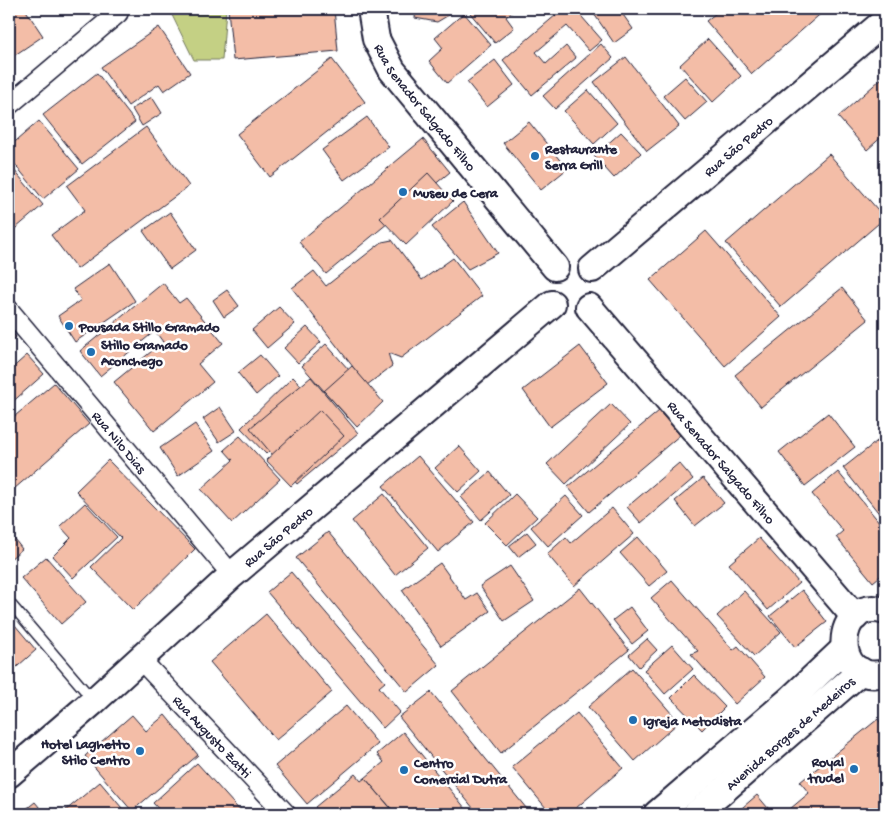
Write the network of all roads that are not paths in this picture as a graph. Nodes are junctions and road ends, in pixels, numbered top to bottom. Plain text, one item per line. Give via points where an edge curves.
1 (371, 9) edge
2 (118, 13) dead end
3 (885, 21) edge
4 (9, 104) edge
5 (555, 267) junction
6 (592, 270) junction
7 (552, 304) junction
8 (589, 307) junction
9 (9, 310) edge
10 (232, 575) junction
11 (9, 602) edge
12 (885, 611) edge
13 (855, 617) junction
14 (844, 649) junction
15 (140, 659) junction
16 (873, 672) edge
17 (94, 701) junction
18 (9, 774) edge
19 (286, 814) edge
20 (657, 814) edge
21 (696, 814) edge

1 - 5 main road, Rua Senador Salgado Filho via 376,39 392,70
2 - 4 street
3 - 6 main road, Rua São Pedro
5 - 6 main road via 570,260 585,264
5 - 7 main road via 549,273 546,289
6 - 8 main road via 598,293
7 - 8 main road via 558,310 574,314
7 - 10 main road, Rua São Pedro
8 - 13 main road, Rua Senador Salgado Filho
9 - 10 street, Rua Nilo Dias
10 - 15 main road, Rua São Pedro
11 - 17 lane
12 - 13 main road via 871,609
13 - 14 main road via 845,632
14 - 16 main road via 848,658
14 - 20 main road, Avenida Borges de Medeiros
15 - 17 main road, Rua São Pedro
15 - 19 street, Rua Augusto Zatti
16 - 21 main road, Avenida Borges de Medeiros
17 - 18 main road, Rua São Pedro

